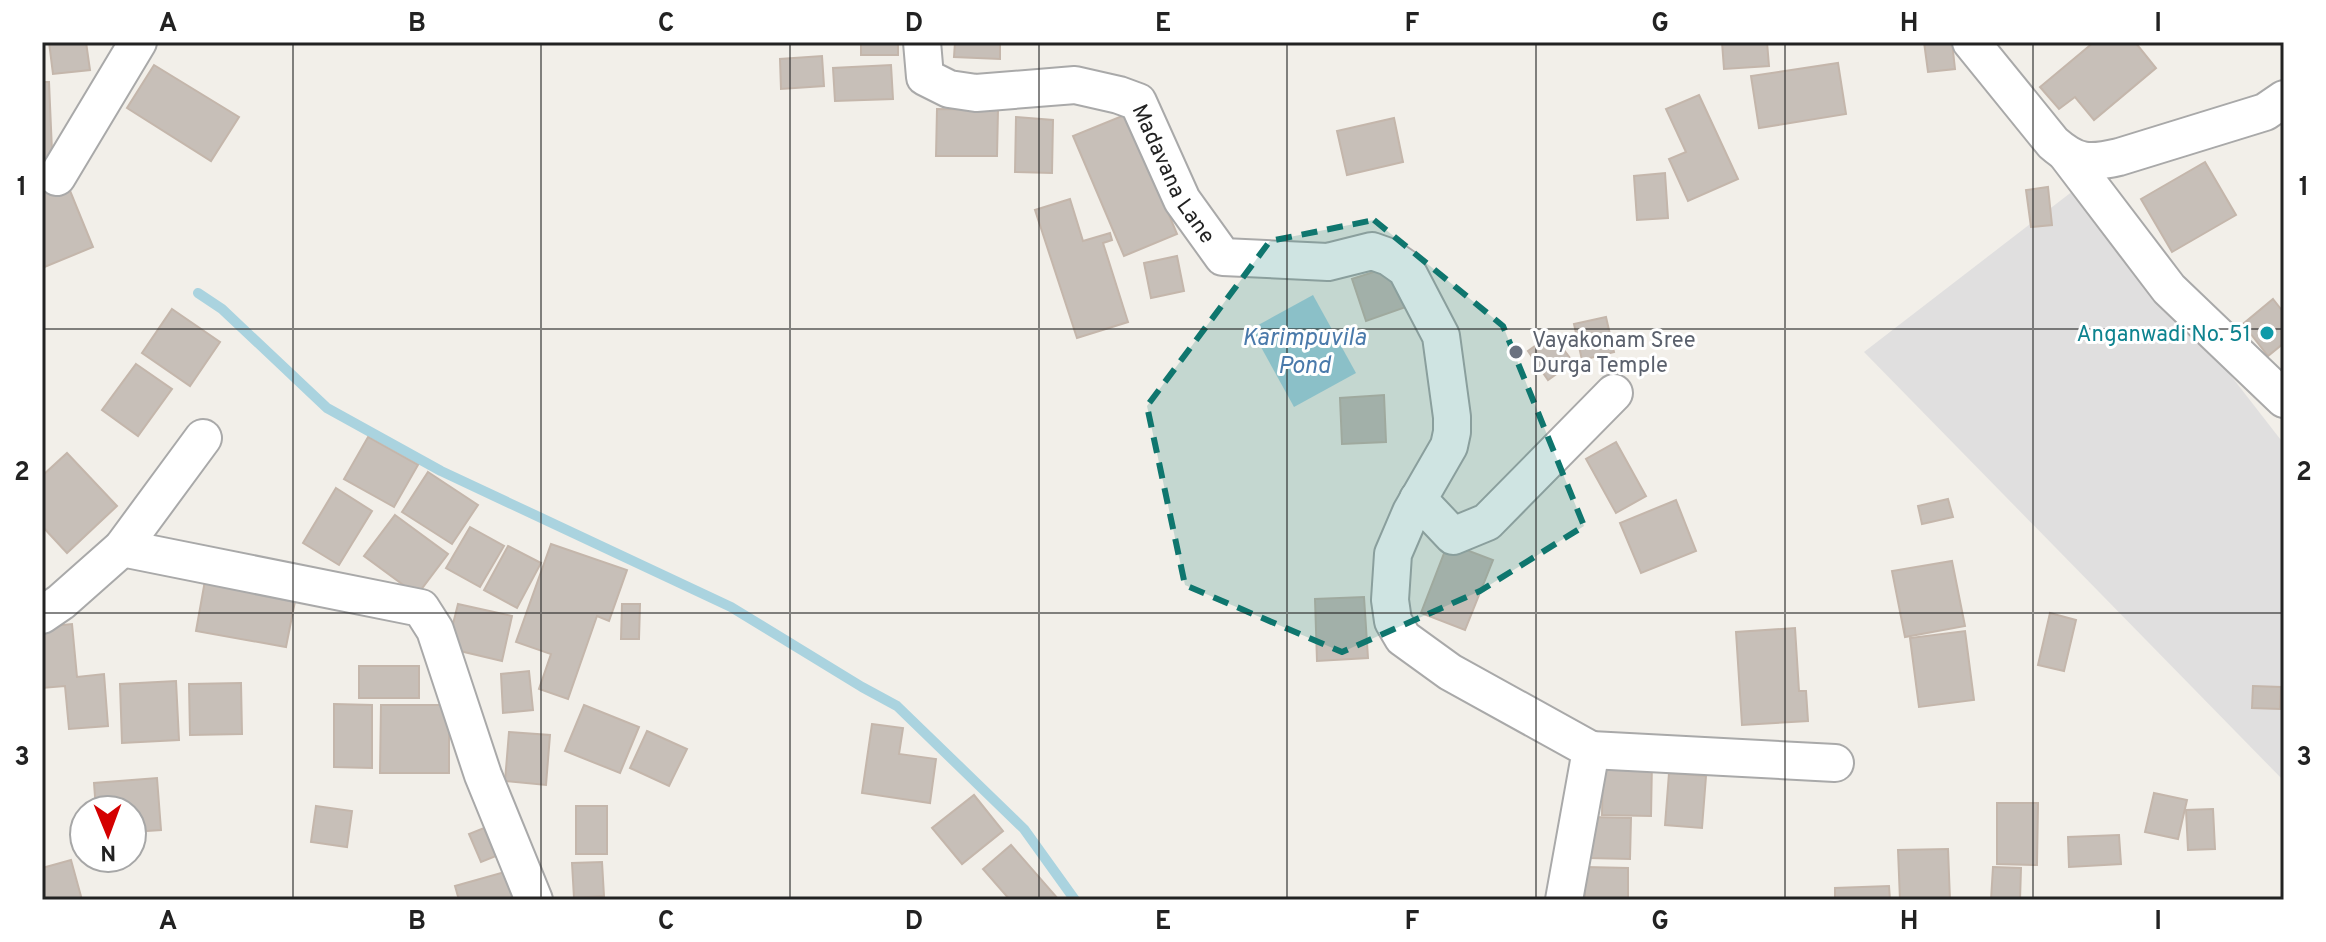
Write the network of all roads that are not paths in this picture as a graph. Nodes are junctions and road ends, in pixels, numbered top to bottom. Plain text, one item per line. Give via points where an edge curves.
1 (138, 42) edge
2 (922, 42) edge
3 (1971, 42) edge
4 (2284, 99) edge
5 (2067, 155) junction
6 (57, 177) dead end
7 (1614, 393) dead end
8 (2284, 399) edge
9 (203, 438) dead end
10 (1418, 499) junction
11 (122, 548) junction
12 (42, 615) edge
13 (1591, 750) junction
14 (1835, 763) dead end
15 (534, 900) edge
16 (1564, 900) edge

1 - 6 street
2 - 10 street, Madavana Lane via 925,77 949,89 976,93 1075,85 1138,102 1182,200 1223,257 1328,262 1372,251 1406,269 1441,336 1452,417 1449,446
3 - 5 street
4 - 5 street via 2265,112 2119,157 2082,162
5 - 8 street via 2169,289
7 - 10 street via 1487,522 1453,536
9 - 11 street
10 - 13 street, Madavana Lane via 1393,554 1390,600 1403,638 1450,672
11 - 12 street
11 - 15 street via 421,608 435,630 478,762
13 - 14 street
13 - 16 street

